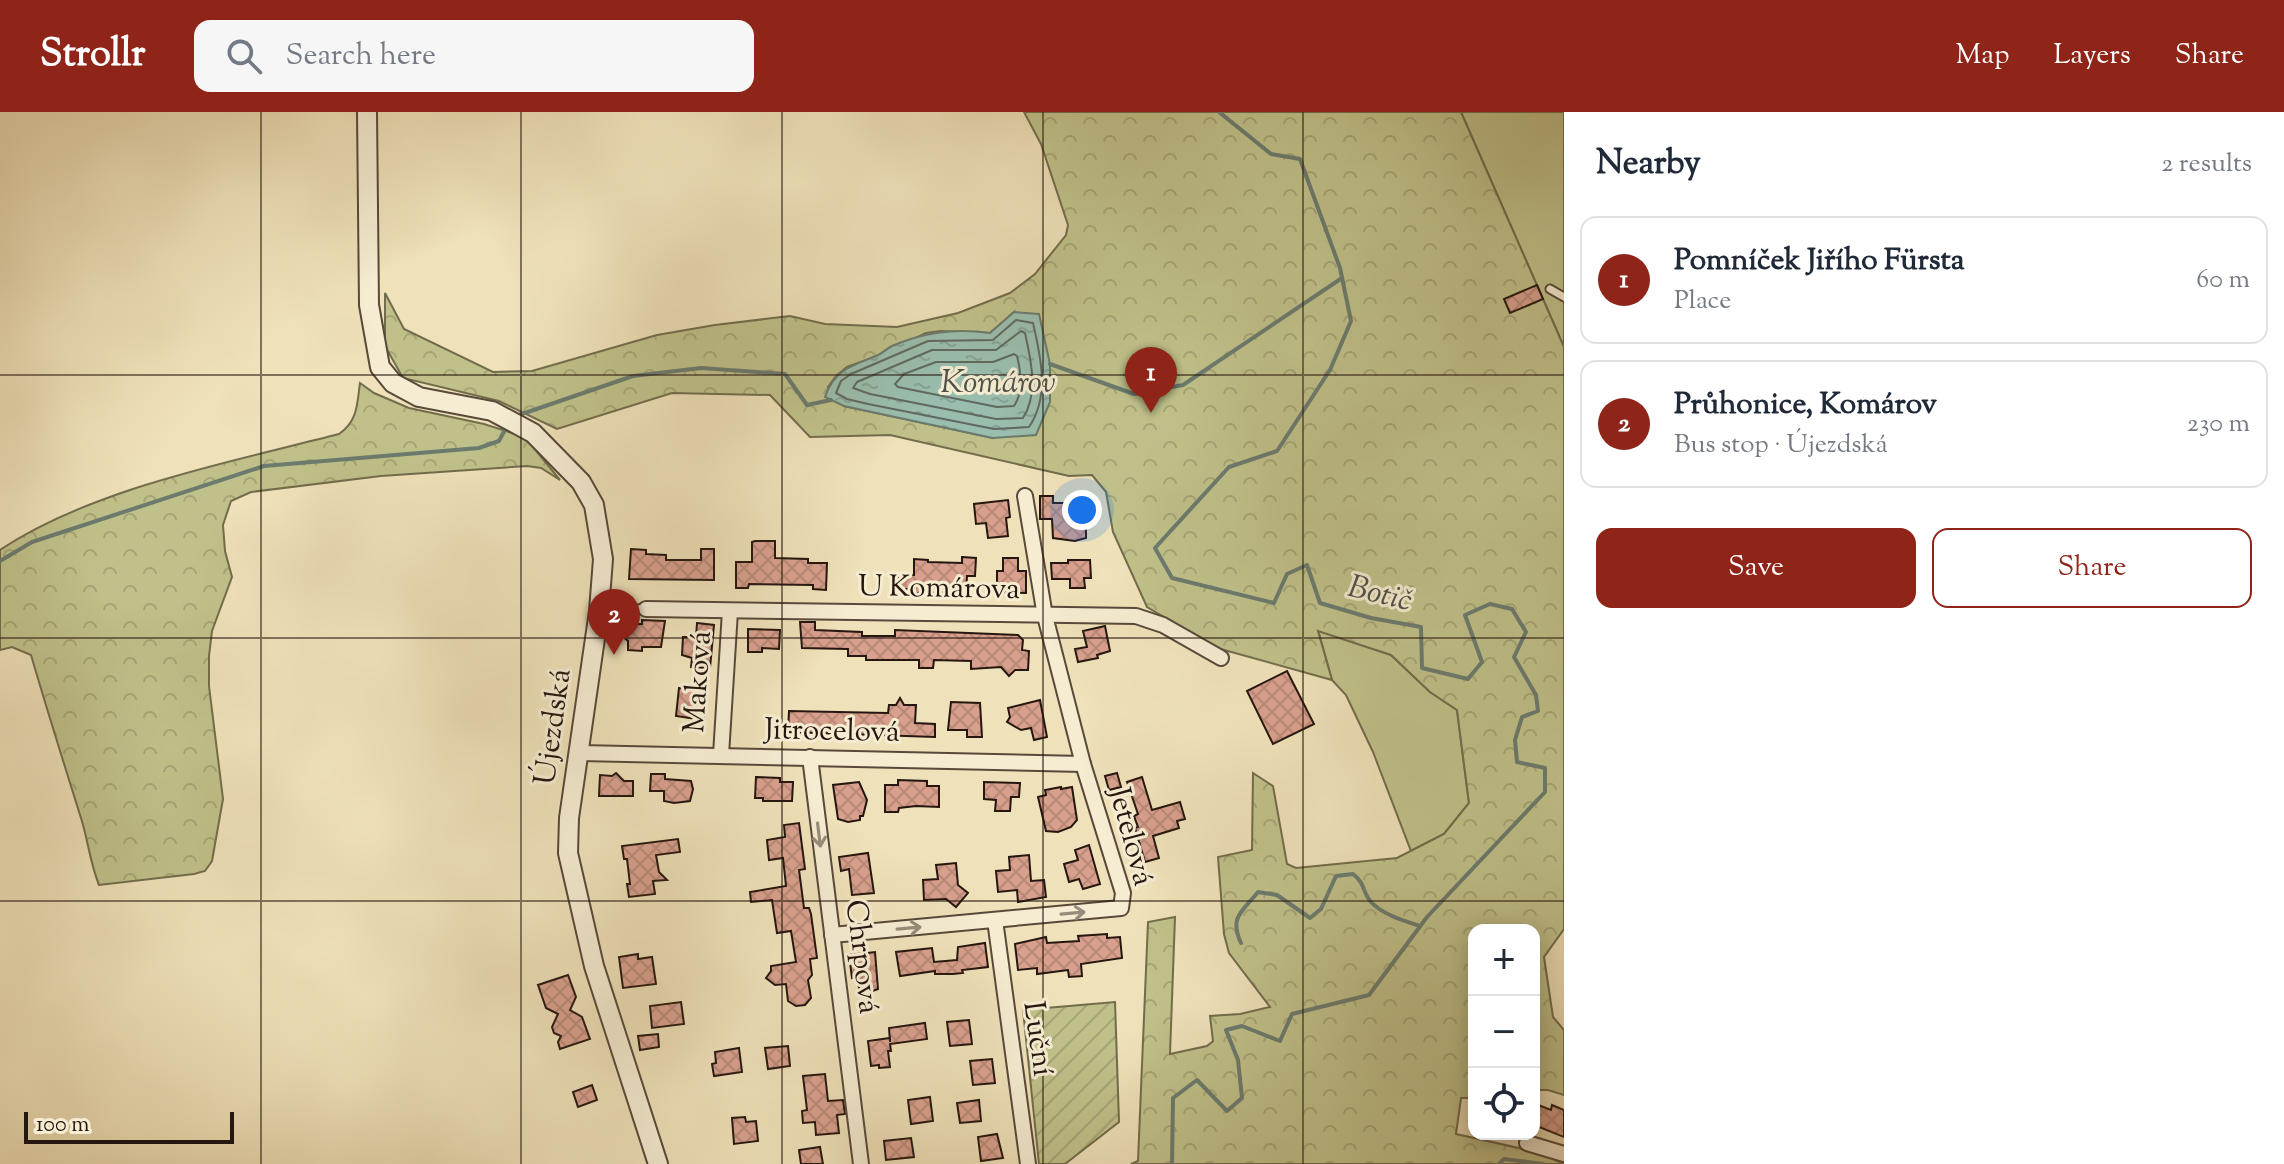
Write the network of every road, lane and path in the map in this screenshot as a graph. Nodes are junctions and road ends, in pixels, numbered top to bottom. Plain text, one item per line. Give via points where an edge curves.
1 (367, 112) edge
2 (1550, 289) dead end
3 (1564, 297) edge
4 (1025, 496) dead end
5 (600, 608) junction
6 (646, 609) joint
7 (730, 611) junction
8 (1045, 616) junction
9 (1221, 658) dead end
10 (580, 753) junction
11 (721, 755) junction
12 (810, 757) junction
13 (1083, 764) junction
14 (995, 920) junction
15 (832, 935) junction
16 (1527, 1143) dead end
17 (1564, 1154) edge
18 (658, 1164) edge
19 (861, 1164) edge
20 (1028, 1164) edge

1 - 5 street, Újezdská via 369,305 380,367 393,383 419,397 492,411 533,433 581,482 594,505 603,559
2 - 3 lane
4 - 8 street, Jetelová
5 - 6 lane
5 - 10 street, Újezdská
6 - 7 street, U Komárova
7 - 8 street, U Komárova
7 - 11 street, Maková
8 - 9 street, U Komárova via 1146,617
8 - 13 street, Jetelová
10 - 11 street, Jitrocelová
10 - 18 street, Újezdská via 568,853 594,966
11 - 12 street, Jitrocelová
12 - 13 street, Jitrocelová
12 -> 15 street, Chrpová
14 -> 13 street, Jetelová via 1121,908 1123,893
15 -> 14 street, Jetelová
14 - 20 street, Luční
15 - 19 street, Chrpová
16 - 17 street

